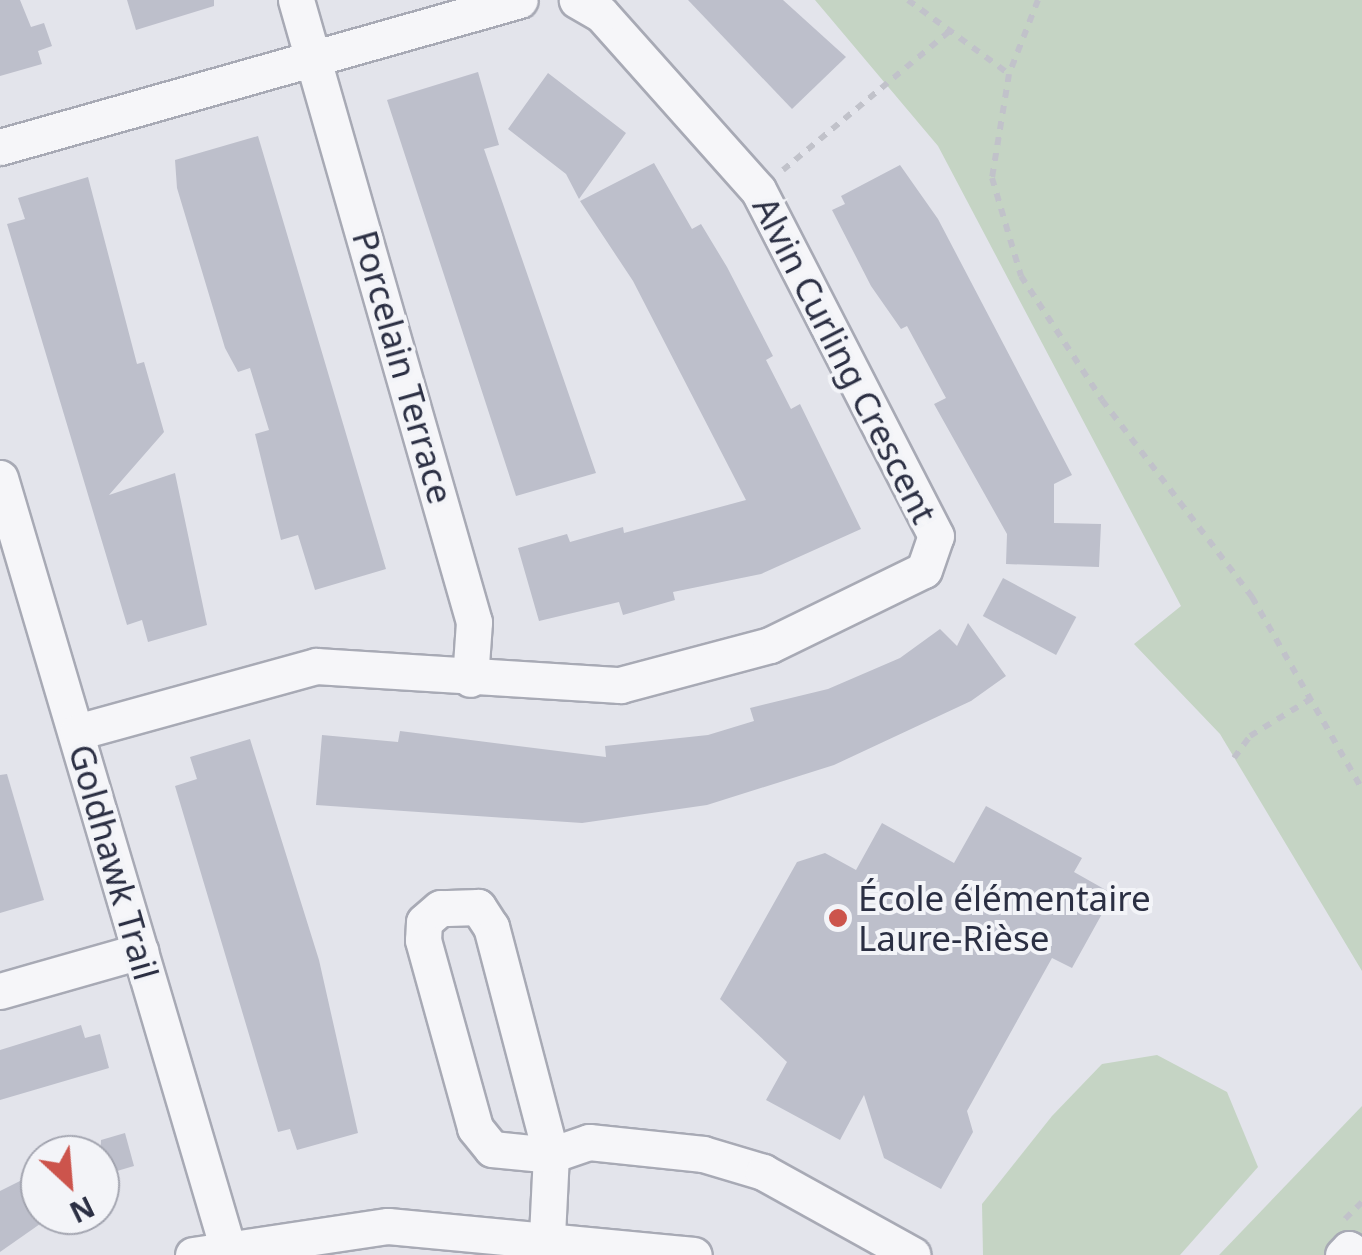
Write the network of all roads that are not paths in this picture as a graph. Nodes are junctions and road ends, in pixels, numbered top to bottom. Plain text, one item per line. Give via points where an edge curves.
1 (296, 0) edge
2 (520, 0) edge
3 (577, 0) edge
4 (312, 58) junction
5 (0, 147) edge
6 (0, 478) edge
7 (5, 514) edge
8 (470, 679) junction
9 (77, 732) junction
10 (140, 951) junction
11 (0, 991) edge
12 (551, 1155) junction
13 (547, 1236) junction
14 (434, 1240) edge
15 (482, 1242) edge
16 (227, 1246) junction
17 (193, 1255) edge
18 (694, 1255) edge
19 (913, 1255) edge
20 (1342, 1255) edge
21 (1356, 1255) edge

1 - 4 street, Porcelain Terrace
2 - 4 street
3 - 8 street, Alvin Curling Crescent via 601,14 758,190 926,514 934,553 924,570 770,645 660,678 581,688
4 - 5 street
4 - 8 street, Porcelain Terrace via 474,622
6 - 7 street, Goldhawk Trail
7 - 9 street, Goldhawk Trail
8 - 9 street, Alvin Curling Crescent via 316,666
9 - 10 street, Goldhawk Trail
10 - 11 street
10 - 16 street, Goldhawk Trail
12 - 12 street via 492,927 478,907 440,908 424,922 424,940 475,1128 492,1149
12 - 13 street
12 - 19 street via 589,1142 704,1154 764,1172
13 - 15 street
13 - 18 street
14 - 15 street
14 - 16 street via 330,1229
16 - 17 street
20 - 21 street via 1349,1249

